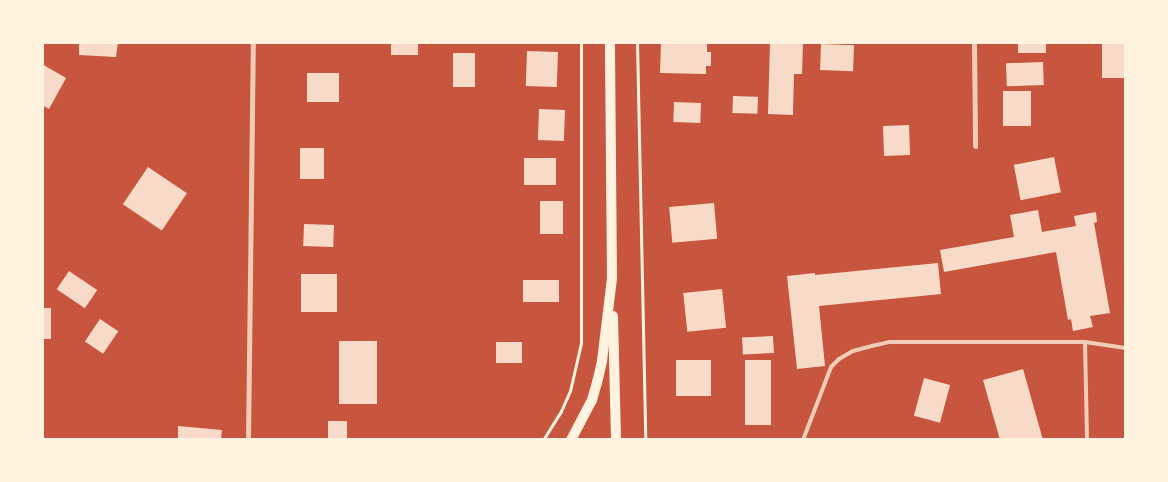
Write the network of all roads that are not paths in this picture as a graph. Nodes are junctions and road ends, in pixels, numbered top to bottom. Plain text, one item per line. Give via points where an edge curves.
1 (253, 42) edge
2 (610, 42) edge
3 (974, 42) edge
4 (974, 146) dead end
5 (612, 278) junction
6 (1085, 342) junction
7 (1126, 348) edge
8 (248, 440) edge
9 (571, 440) edge
10 (616, 440) edge
11 (803, 440) edge
12 (1087, 440) edge

1 - 8 street
2 - 5 main road
3 - 4 street
5 - 9 main road via 597,383 592,400
5 - 10 main road
6 - 7 lane
6 - 11 lane via 889,342 854,351 831,367
6 - 12 lane

